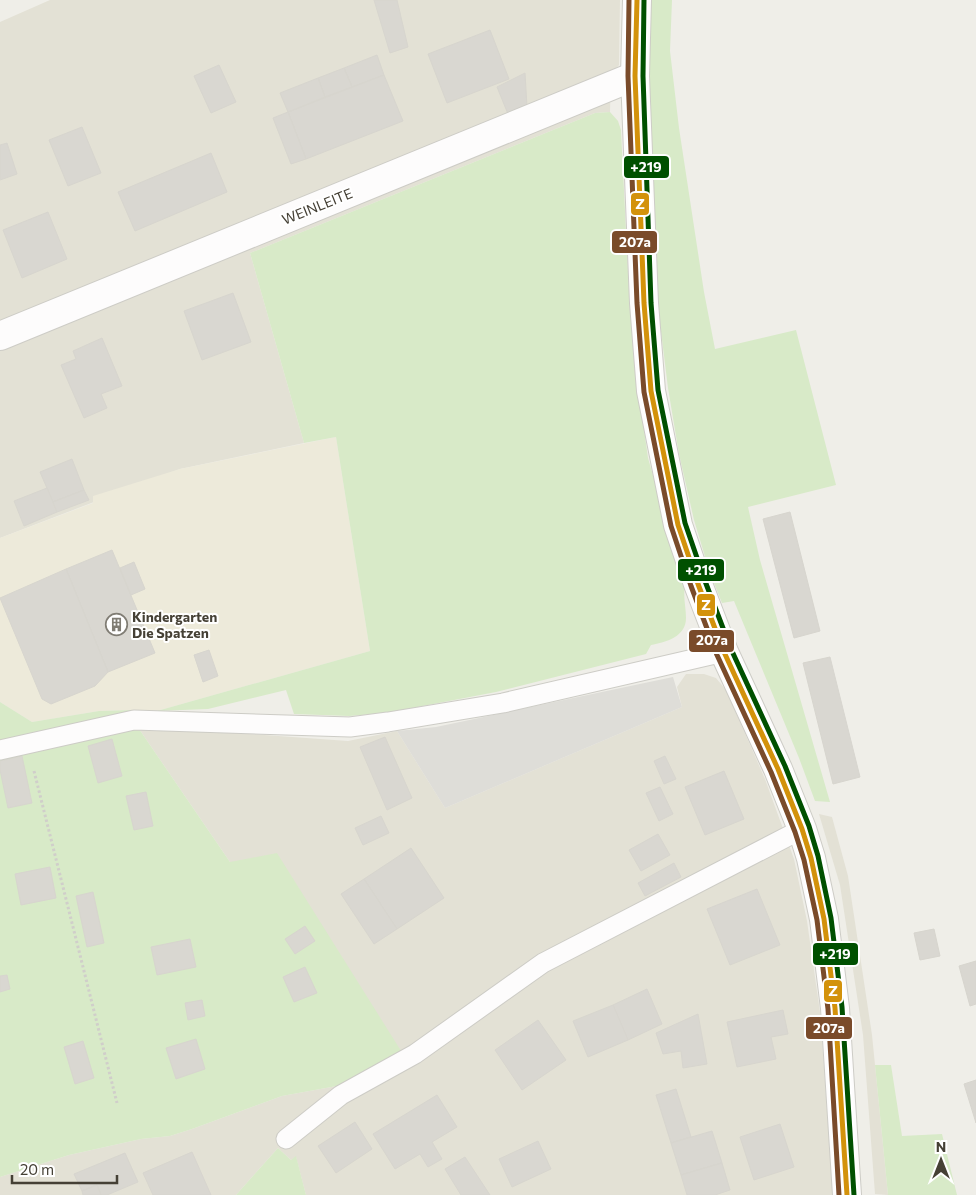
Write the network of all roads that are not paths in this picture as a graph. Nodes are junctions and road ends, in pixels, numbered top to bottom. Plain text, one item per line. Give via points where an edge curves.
1 (637, 0) edge
2 (635, 76) junction
3 (0, 336) edge
4 (724, 652) junction
5 (0, 750) edge
6 (802, 829) junction
7 (286, 1139) dead end
8 (847, 1195) edge

1 - 2 street
2 - 3 street, WEINLEITE
2 - 4 street via 644,303 651,391 678,525
4 - 5 lane via 503,703 388,722 350,727 134,720
4 - 6 street
6 - 7 lane via 543,962 415,1054 341,1095
6 - 8 street via 811,858 828,950

